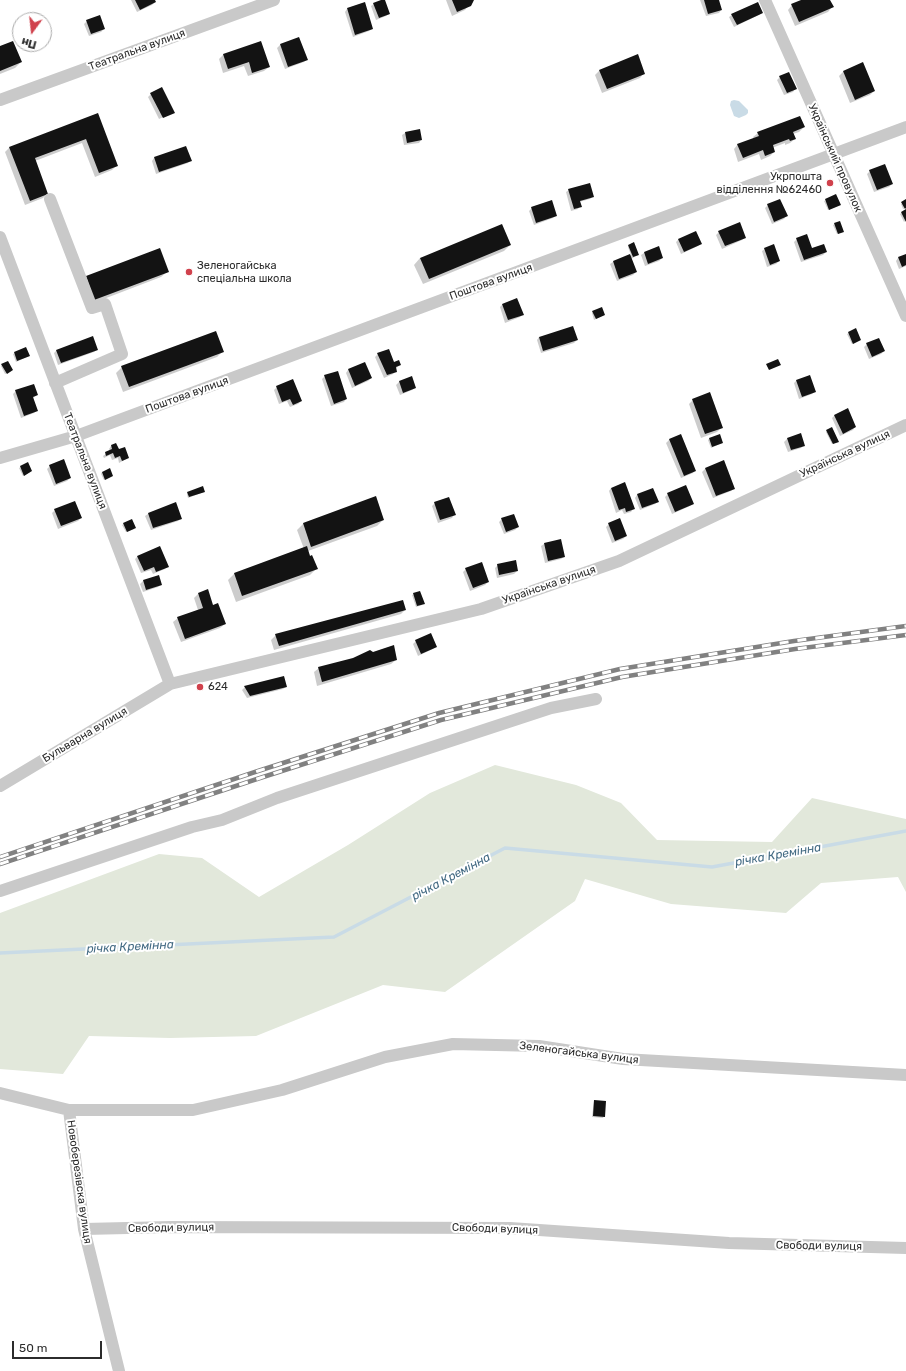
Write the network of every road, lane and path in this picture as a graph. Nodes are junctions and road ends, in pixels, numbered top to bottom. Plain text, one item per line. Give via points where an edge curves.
1 (274, 0) edge
2 (765, 0) edge
3 (0, 100) edge
4 (906, 127) edge
5 (833, 154) junction
6 (50, 199) dead end
7 (0, 237) edge
8 (906, 316) edge
9 (55, 383) junction
10 (906, 425) edge
11 (76, 436) junction
12 (0, 458) edge
13 (170, 684) junction
14 (596, 699) dead end
15 (0, 786) edge
16 (0, 891) edge
17 (906, 1075) edge
18 (0, 1093) edge
19 (68, 1110) junction
20 (84, 1229) junction
21 (906, 1248) edge
22 (119, 1371) edge

1 - 3 street, Театральна вулиця
2 - 5 street, Український провулок
4 - 5 street, Поштова вулиця
5 - 8 street, Український провулок
5 - 11 street, Поштова вулиця
6 - 9 street via 92,308 105,304 122,354
7 - 9 street, Театральна вулиця
9 - 11 street, Театральна вулиця
10 - 13 street, Українська вулиця via 619,561 481,609
11 - 12 street, Поштова вулиця
11 - 13 street, Театральна вулиця
13 - 15 street, Бульварна вулиця
14 - 16 street via 543,710 277,798 222,820 192,827
17 - 19 street, Зеленогайська вулиця via 623,1059 539,1046 453,1044 385,1057 282,1090 193,1110
18 - 19 street, Зеленогайська вулиця
19 - 20 street, Новоберезівска вулиця
20 - 21 street, Свободи вулиця via 510,1228 729,1244
20 - 22 street, Новоберезівска вулиця

